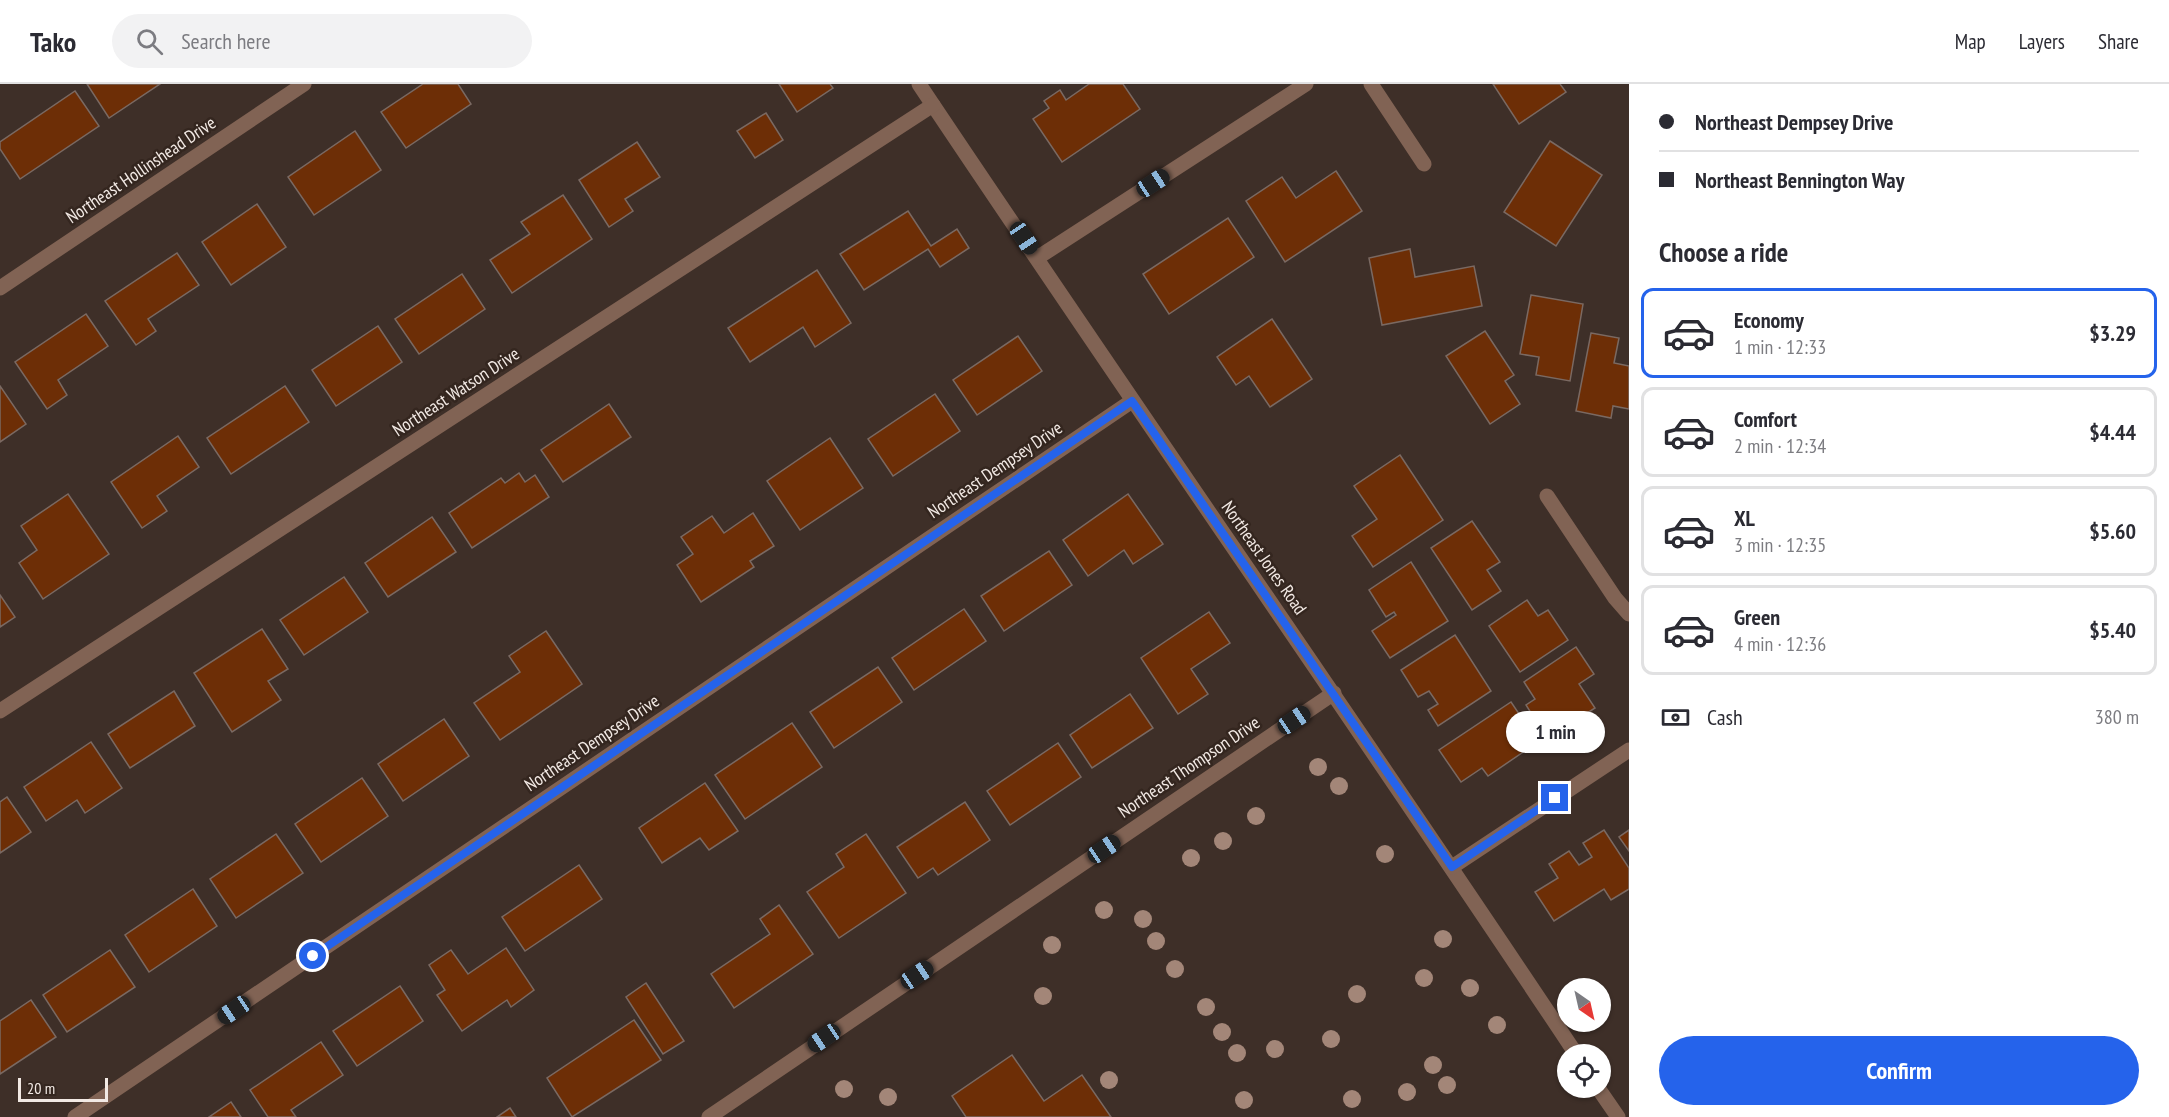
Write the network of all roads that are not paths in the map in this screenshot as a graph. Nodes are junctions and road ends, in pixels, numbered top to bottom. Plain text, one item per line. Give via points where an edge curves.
1 (304, 84) edge
2 (919, 84) edge
3 (1306, 84) edge
4 (1371, 84) edge
5 (933, 105) junction
6 (1424, 164) dead end
7 (1037, 258) junction
8 (0, 288) edge
9 (1132, 401) junction
10 (1547, 496) dead end
11 (1629, 614) edge
12 (1334, 693) junction
13 (0, 711) edge
14 (1629, 750) edge
15 (1452, 867) junction
16 (1569, 1044) edge
17 (1605, 1098) edge
18 (75, 1117) edge
19 (709, 1117) edge
20 (1618, 1117) edge

1 - 8 street, Northeast Hollinshead Drive
2 - 5 street, Northeast Jones Road
3 - 7 street
4 - 6 street
5 - 7 street, Northeast Jones Road
5 - 13 street, Northeast Watson Drive
7 - 9 street, Northeast Jones Road
9 - 12 street, Northeast Jones Road
9 - 18 street, Northeast Dempsey Drive
10 - 11 street
12 - 15 street, Northeast Jones Road
12 - 19 street, Northeast Thompson Drive
14 - 15 street
15 - 16 street, Northeast Jones Road
17 - 20 street

